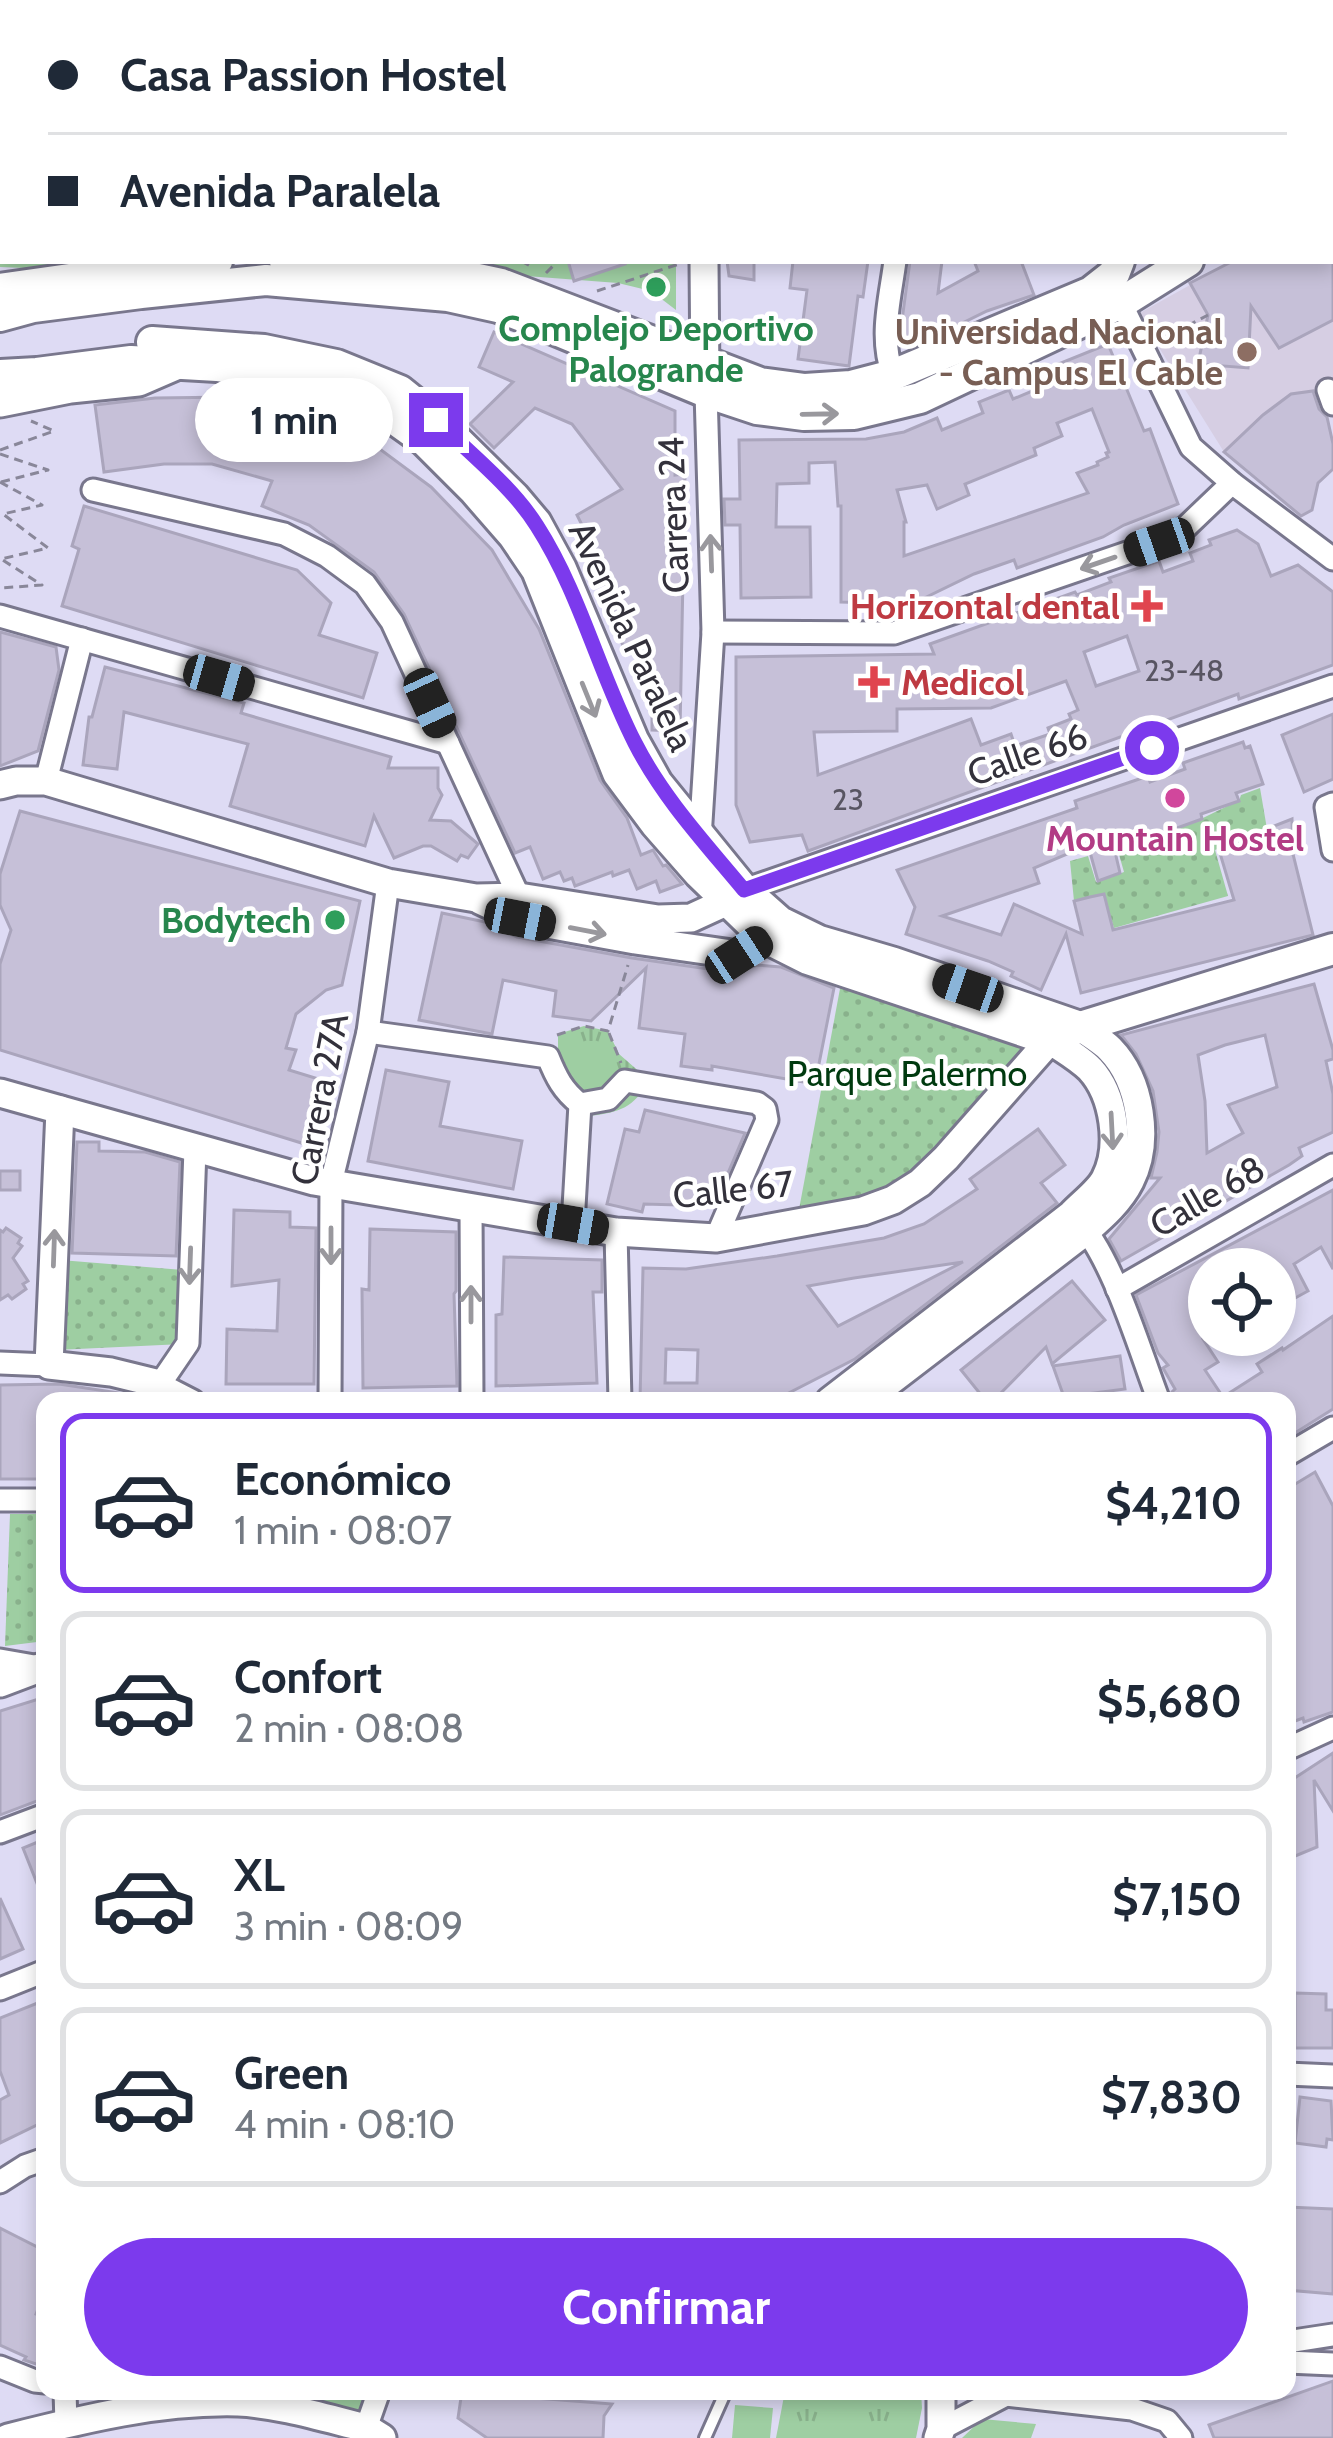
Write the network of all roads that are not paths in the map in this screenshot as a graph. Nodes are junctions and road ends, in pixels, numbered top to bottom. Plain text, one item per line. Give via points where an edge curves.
1 (188, 264) edge
2 (334, 264) edge
3 (704, 264) edge
4 (896, 264) edge
5 (1118, 264) edge
6 (1180, 264) edge
7 (0, 289) edge
8 (1121, 303) junction
9 (0, 316) edge
10 (0, 355) edge
11 (175, 363) junction
12 (0, 375) edge
13 (893, 375) junction
14 (705, 377) junction
15 (12, 409) edge
16 (1232, 483) junction
17 (93, 490) dead end
18 (1327, 547) edge
19 (0, 616) edge
20 (713, 632) junction
21 (82, 639) junction
22 (1333, 686) edge
23 (448, 743) junction
24 (46, 781) junction
25 (0, 785) edge
26 (1329, 806) edge
27 (700, 838) junction
28 (1333, 850) edge
29 (388, 883) junction
30 (736, 895) junction
31 (519, 908) junction
32 (773, 930) junction
33 (1333, 949) edge
34 (1080, 1027) junction
35 (368, 1032) junction
36 (1050, 1040) junction
37 (0, 1093) edge
38 (580, 1104) junction
39 (60, 1110) junction
40 (195, 1149) junction
41 (1333, 1166) edge
42 (331, 1183) junction
43 (471, 1207) junction
44 (1079, 1222) junction
45 (573, 1224) junction
46 (616, 1232) junction
47 (716, 1238) junction
48 (1117, 1289) junction
49 (0, 1363) edge
50 (50, 1365) junction
51 (154, 1392) edge
52 (157, 1392) edge
53 (330, 1392) edge
54 (472, 1392) edge
55 (620, 1392) edge
56 (843, 1392) edge
57 (875, 1392) edge
58 (1156, 1392) edge
59 (1331, 1436) edge
60 (1296, 1451) edge
61 (0, 1500) edge
62 (36, 1500) edge
63 (0, 1660) edge
64 (36, 1665) edge
65 (36, 1669) edge
66 (0, 1683) edge
67 (1333, 1728) edge
68 (1296, 1745) edge
69 (36, 1818) edge
70 (0, 1832) edge
71 (36, 1975) edge
72 (0, 1989) edge
73 (1296, 2074) edge
74 (1333, 2076) edge
75 (36, 2162) edge
76 (0, 2182) edge
77 (1333, 2336) edge
78 (1296, 2341) edge
79 (1296, 2362) edge
80 (1333, 2364) edge
81 (0, 2367) edge
82 (36, 2381) edge
83 (65, 2400) edge
84 (248, 2400) edge
85 (378, 2400) edge
86 (722, 2400) edge
87 (940, 2400) edge
88 (990, 2400) edge
89 (1058, 2400) edge
90 (243, 2402) junction
91 (66, 2424) junction
92 (374, 2433) edge
93 (939, 2433) edge
94 (8, 2438) edge
95 (704, 2438) edge
96 (1181, 2438) edge

1 - 7 main road
2 - 14 main road via 501,284
3 - 14 street, Carrera 24
4 - 13 street via 884,352
5 - 13 main road via 1091,292
6 - 8 main road
14 -> 8 main road via 757,409 854,414 902,404
8 - 16 street via 1191,447
9 - 14 main road via 266,280 448,296
10 - 27 main road, Avenida Paralela via 129,341 264,350 336,365 400,392 536,524 633,740
11 - 12 main road, Avenida Paralela
11 - 15 main road via 139,379 70,386
11 -> 30 main road, Avenida Paralela via 291,376 354,396 424,440 537,570 618,773 699,873
13 - 14 main road via 805,389
20 -> 14 street, Carrera 24
16 - 18 street
16 -> 20 street via 1159,542 894,633
17 - 23 street via 284,534 327,556 365,584 392,622
19 - 21 street
20 - 27 street, Carrera 24
21 - 23 street
21 - 24 street
22 - 30 street, Calle 66
23 - 31 street
24 - 25 street
24 - 29 street, Calle 66
26 - 28 street
27 - 30 main road, Avenida Paralela
29 - 31 street, Calle 66
29 - 35 street, Carrera 27A
30 - 31 street, Calle 66 via 692,918
30 - 32 main road, Avenida Paralela
31 -> 32 street, Calle 66 via 635,940 739,955
32 - 34 main road, Avenida Paralela
32 - 36 main road, Avenida Paralela via 808,959
33 - 34 main road, Calle 67
34 - 36 main road, Calle 67
34 - 44 street, Avenida Paralela via 1110,1049 1139,1107 1132,1178 1110,1210
35 - 38 street via 548,1057
35 - 42 street, Carrera 27A
36 -> 44 street, Avenida Paralela via 1089,1068 1112,1119 1105,1180
36 - 47 street, Calle 67 via 946,1158 893,1200
37 - 39 street, Calle 67
38 - 45 street
38 - 47 street via 608,1099 625,1081 765,1109
39 - 40 street, Calle 67
50 -> 39 street
40 - 42 street, Calle 67
40 -> 52 street via 188,1343
41 - 48 street, Calle 68
42 - 43 street, Calle 67
42 -> 53 street, Carrera 27A
43 - 45 street, Calle 67
54 -> 43 street
44 - 48 street
44 - 56 street, Avenida Paralela
44 - 57 street, Avenida Paralela
45 - 46 street, Calle 67
46 - 47 street, Calle 67
46 - 55 street
48 - 58 street
49 - 50 street
50 - 51 street via 111,1372
59 - 60 street
61 - 62 street
63 - 64 street
65 - 66 street
67 - 68 street
69 - 70 street
71 - 72 street
73 - 74 street
75 - 76 street
77 - 78 street
79 - 80 street
81 - 82 street
83 - 91 street
84 - 90 street
85 - 92 street
86 - 95 lane
87 - 93 street
88 - 93 street
89 - 96 street via 1132,2409 1167,2421
90 - 91 street via 175,2404
90 - 92 street
91 - 94 street

